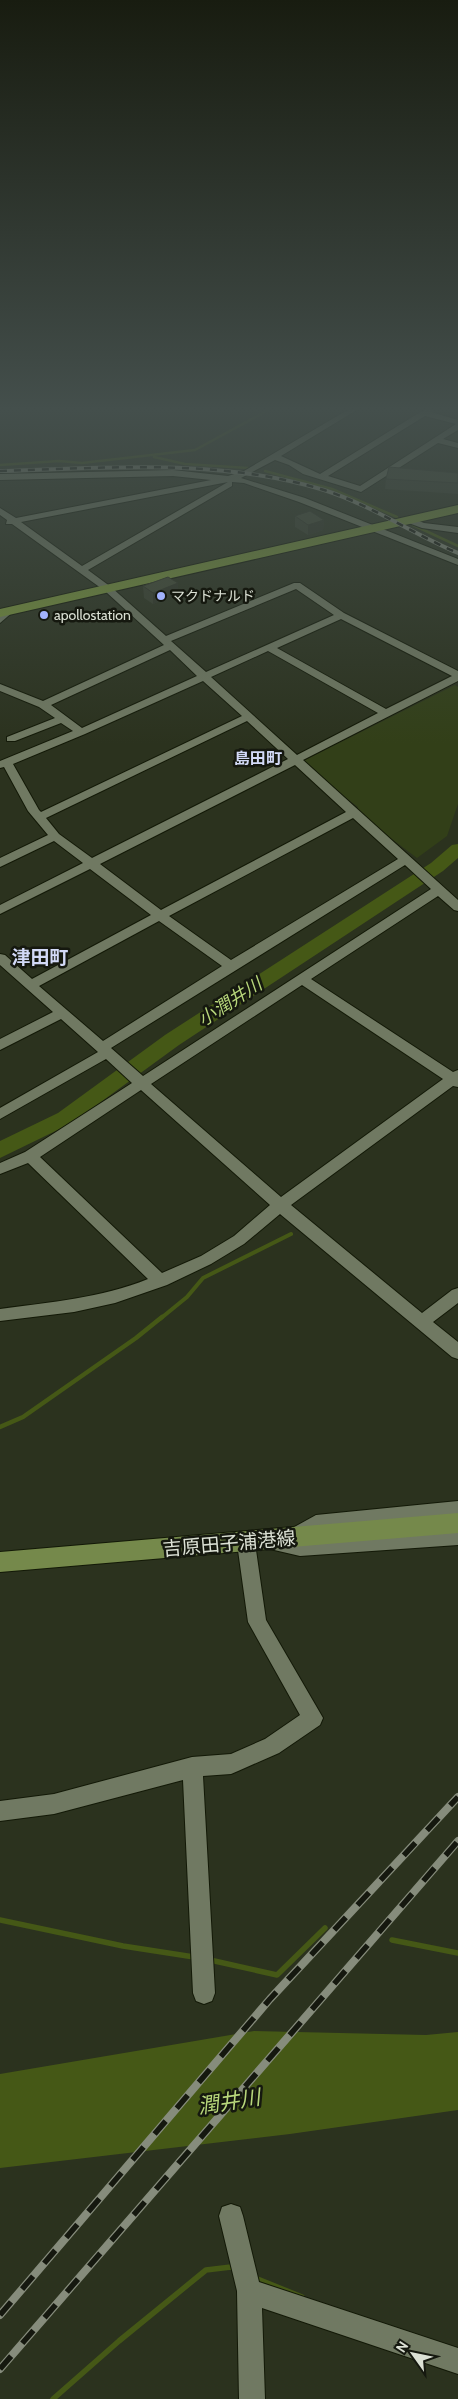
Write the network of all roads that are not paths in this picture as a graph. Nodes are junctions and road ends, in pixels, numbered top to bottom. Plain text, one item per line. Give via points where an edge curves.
1 (20, 520) edge
2 (166, 520) edge
3 (352, 520) edge
4 (409, 520) joint
5 (14, 521) junction
6 (0, 524) edge
7 (373, 528) junction
8 (458, 530) edge
9 (458, 562) edge
10 (82, 570) junction
11 (108, 589) junction
12 (3, 614) edge
13 (340, 615) junction
14 (168, 643) junction
15 (268, 647) junction
16 (458, 676) edge
17 (204, 677) junction
18 (0, 687) edge
19 (44, 705) junction
20 (385, 714) junction
21 (248, 717) junction
22 (62, 719) junction
23 (81, 732) junction
24 (10, 739) dead end
25 (296, 760) junction
26 (3, 763) edge
27 (353, 813) junction
28 (39, 817) junction
29 (55, 836) junction
30 (407, 862) junction
31 (0, 863) edge
32 (93, 864) junction
33 (436, 887) junction
34 (458, 907) edge
35 (0, 910) edge
36 (160, 916) junction
37 (0, 958) edge
38 (231, 966) junction
39 (6, 972) edge
40 (301, 979) junction
41 (30, 985) junction
42 (61, 1013) junction
43 (0, 1045) edge
44 (104, 1050) junction
45 (456, 1078) edge
46 (141, 1083) junction
47 (0, 1114) edge
48 (30, 1156) junction
49 (0, 1169) edge
50 (280, 1205) junction
51 (161, 1281) junction
52 (458, 1294) edge
53 (0, 1315) edge
54 (423, 1321) junction
55 (458, 1352) edge
56 (458, 1510) edge
57 (458, 1523) edge
58 (458, 1537) edge
59 (291, 1538) junction
60 (256, 1542) junction
61 (0, 1562) edge
62 (192, 1767) junction
63 (0, 1811) edge
64 (204, 1993) dead end
65 (231, 2216) dead end
66 (247, 2281) junction
67 (458, 2362) edge
68 (252, 2399) edge

1 - 5 street
2 - 10 street
3 - 7 street
4 - 7 highway
4 - 8 street
5 - 6 street
5 - 10 street
7 - 9 street
7 - 11 highway
10 - 11 street
11 - 12 highway
11 - 14 street
13 - 14 street via 297,585 292,585
13 - 15 street
13 - 16 street
14 - 17 street
14 - 19 street
15 - 17 street
15 - 20 street
16 - 20 street
17 - 21 street
17 - 23 street
18 - 19 street
19 - 22 street
20 - 25 street
21 - 25 street
21 - 28 street
22 - 23 street
22 - 24 street
23 - 26 street
25 - 27 street
25 - 32 street
26 - 28 street
27 - 30 street
27 - 36 street
28 - 29 street
29 - 31 street
29 - 32 street
30 - 33 street
30 - 38 street
32 - 35 street
32 - 36 street
33 - 34 street
33 - 40 street
36 - 38 street
36 - 41 street
37 - 39 street
38 - 44 street
39 - 41 street
40 - 45 street
40 - 46 street
41 - 42 street
42 - 43 street
42 - 44 street
44 - 46 street
44 - 47 street
45 - 50 street
46 - 48 street
46 - 50 street
48 - 49 street
48 - 51 street
50 - 51 street via 239,1240
50 - 54 street
51 - 53 street via 115,1297 74,1306
52 - 54 street
54 - 55 street
56 - 59 street via 316,1523
57 - 59 main road, 吉原田子浦港線
58 - 60 street via 300,1548
59 - 60 main road, 吉原田子浦港線
60 - 61 main road, 吉原田子浦港線
60 - 62 street via 257,1622 313,1718 272,1746 231,1764
62 - 63 street via 54,1804
62 - 64 street
65 - 66 street
66 - 67 street
66 - 68 street

